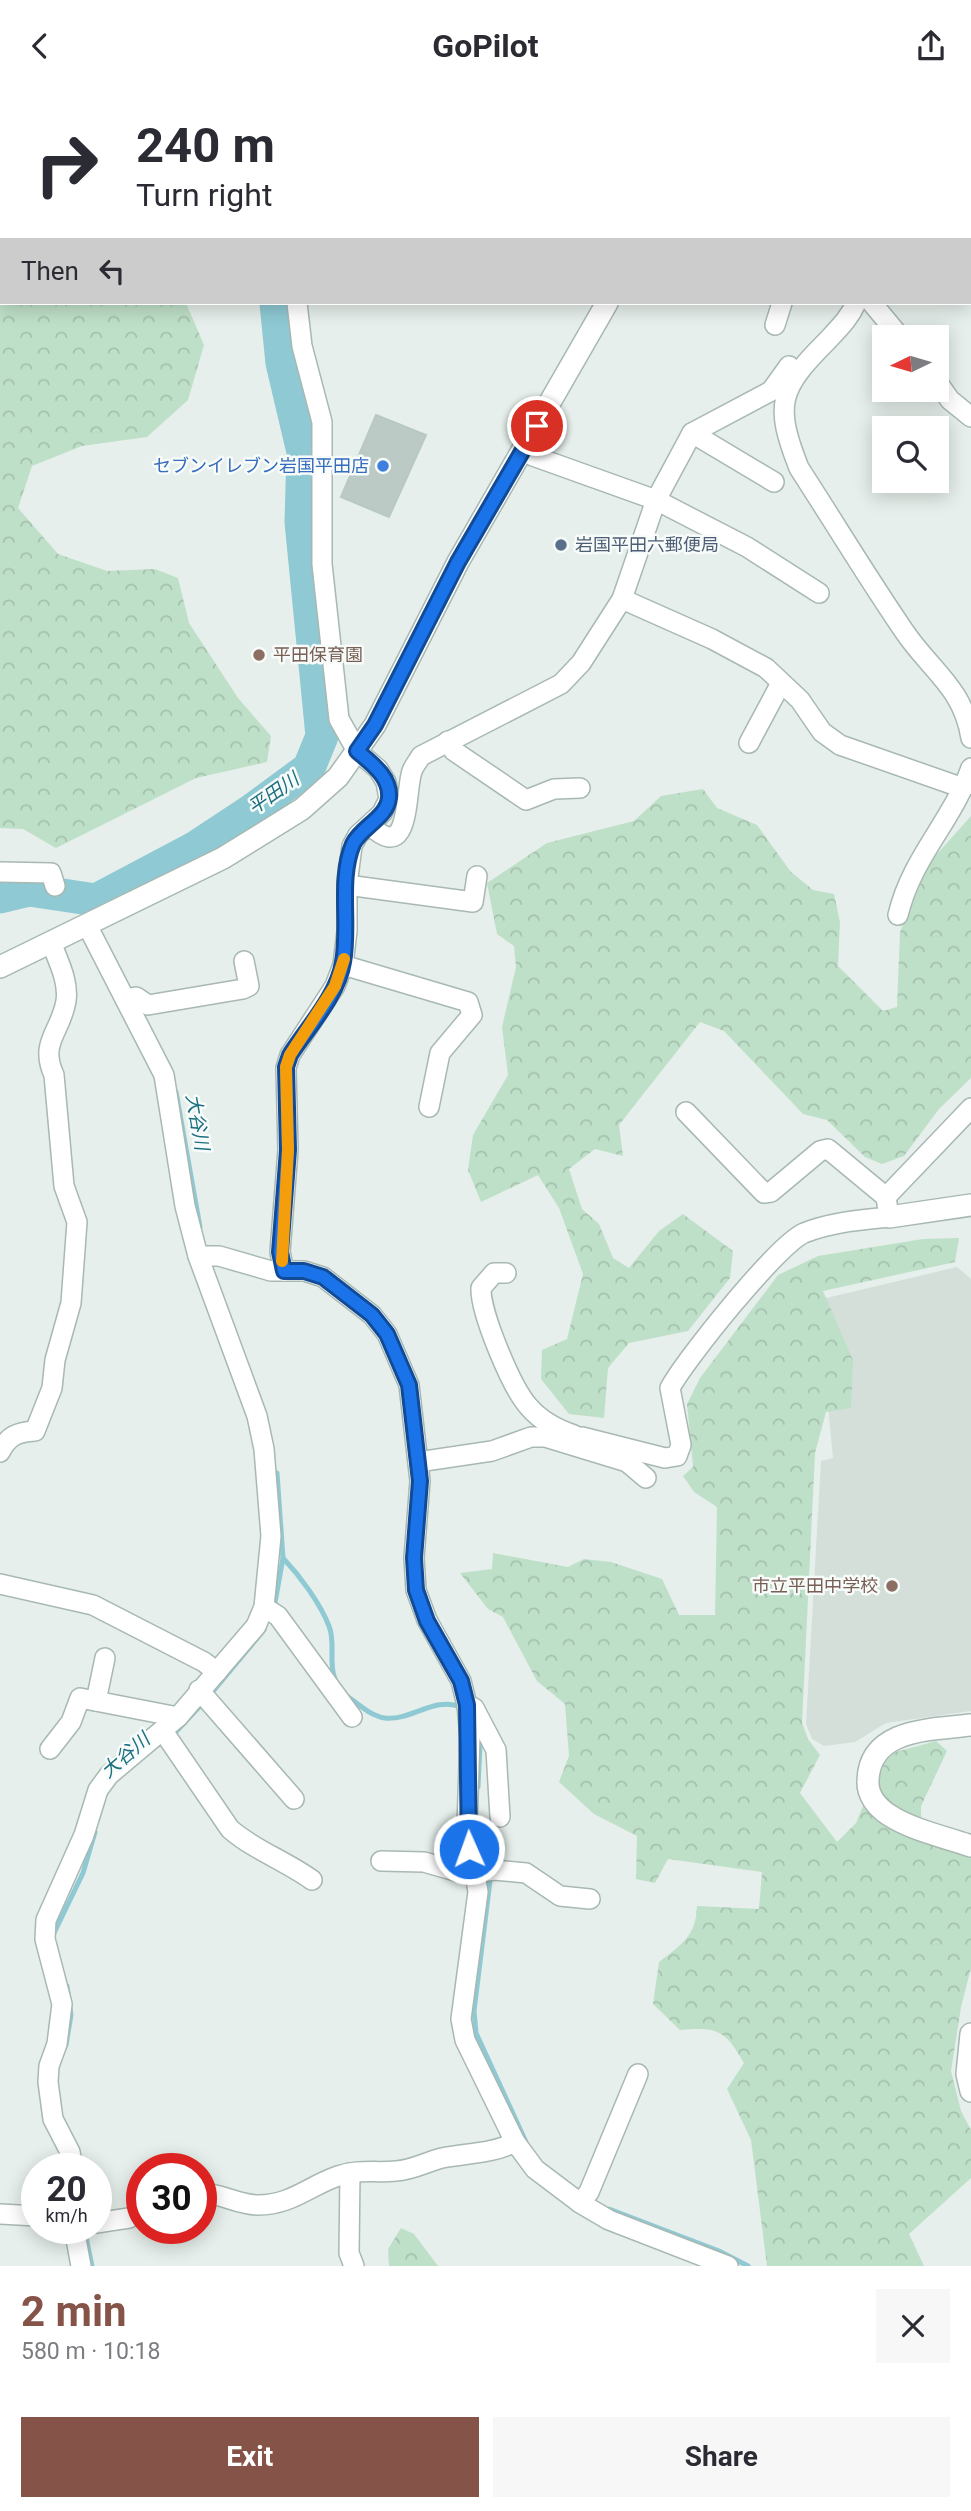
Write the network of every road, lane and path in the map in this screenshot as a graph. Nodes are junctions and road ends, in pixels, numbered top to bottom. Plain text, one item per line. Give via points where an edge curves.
1 (297, 305) edge
2 (606, 305) edge
3 (781, 305) edge
4 (855, 305) edge
5 (874, 305) edge
6 (775, 325) dead end
7 (890, 325) edge
8 (838, 329) junction
9 (949, 399) edge
10 (971, 417) edge
11 (692, 433) junction
12 (524, 450) junction
13 (774, 482) dead end
14 (656, 500) junction
15 (819, 593) dead end
16 (622, 599) junction
17 (781, 683) junction
18 (971, 737) edge
19 (448, 741) junction
20 (749, 743) dead end
21 (357, 751) junction
22 (971, 768) edge
23 (580, 788) dead end
24 (963, 788) junction
25 (369, 825) junction
26 (0, 872) edge
27 (477, 876) dead end
28 (346, 885) junction
29 (55, 886) dead end
30 (898, 915) dead end
31 (86, 925) junction
32 (51, 942) junction
33 (244, 961) dead end
34 (343, 965) junction
35 (0, 967) edge
36 (125, 999) junction
37 (429, 1107) dead end
38 (971, 1108) edge
39 (686, 1112) dead end
40 (971, 1205) edge
41 (888, 1207) junction
42 (198, 1256) junction
43 (284, 1271) junction
44 (506, 1273) dead end
45 (581, 1442) junction
46 (0, 1452) edge
47 (418, 1462) junction
48 (646, 1478) dead end
49 (0, 1584) edge
50 (270, 1610) junction
51 (105, 1658) dead end
52 (217, 1672) junction
53 (205, 1696) junction
54 (96, 1701) junction
55 (467, 1705) junction
56 (178, 1717) junction
57 (352, 1717) dead end
58 (971, 1725) edge
59 (167, 1738) junction
60 (50, 1749) dead end
61 (293, 1799) dead end
62 (500, 1817) dead end
63 (971, 1846) edge
64 (381, 1861) dead end
65 (475, 1873) junction
66 (312, 1880) dead end
67 (590, 1899) dead end
68 (971, 2034) edge
69 (638, 2074) dead end
70 (971, 2091) edge
71 (515, 2142) junction
72 (70, 2153) edge
73 (350, 2173) junction
74 (217, 2193) edge
75 (580, 2203) junction
76 (0, 2214) edge
77 (21, 2215) edge
78 (77, 2244) edge
79 (81, 2266) edge
80 (354, 2266) edge
81 (728, 2266) edge

1 - 21 street via 302,346 322,422 322,564 339,719
2 - 12 street
3 - 6 street
4 - 8 street
5 - 7 street
8 - 11 street via 820,333 799,351 771,391
8 - 18 street via 789,386 782,407 787,438 799,468 906,634 961,701
9 - 10 street
11 - 13 street
11 - 14 street
12 - 14 street
12 - 21 street
14 - 15 street via 747,547
14 - 16 street
16 - 17 street via 712,639 766,668
16 - 19 street via 581,663 561,684
17 - 20 street
17 - 24 street via 800,700 822,732 840,745
19 - 23 street via 454,751 526,800 554,789
19 - 25 street via 421,756 412,771 405,822 399,832 379,835
21 - 25 street via 378,769 389,799
21 - 31 street via 329,785 266,833
22 - 24 street
24 - 30 street via 952,812 916,862
25 - 28 street via 352,846
26 - 29 street via 51,873
27 - 28 street via 473,902
28 - 34 street
31 - 32 street
31 - 36 street
32 - 35 street
32 - 46 street via 65,978 66,1002 47,1060 54,1075 64,1185 77,1222 71,1303 52,1388 35,1431 6,1439
33 - 36 street via 249,986 243,989 148,1005 136,997
34 - 37 street via 468,1002 472,1015 440,1053
34 - 43 street via 286,1067 288,1150 280,1252
36 - 42 street via 164,1075 185,1206
38 - 41 street
39 - 41 street via 764,1193 828,1149
40 - 41 street
41 - 45 street via 802,1234 750,1285 670,1388 681,1445 677,1456 665,1458
42 - 43 street via 219,1256
42 - 50 street via 257,1416 264,1449 271,1536
43 - 47 street via 323,1277 372,1315 387,1334 409,1385
44 - 45 street via 494,1273 481,1288 481,1303 492,1333 526,1405 542,1420
45 - 47 street via 531,1437 492,1451
45 - 48 street via 627,1462
47 - 55 street via 416,1590 427,1621 461,1681
49 - 52 street via 93,1605
50 - 52 street
50 - 57 street
51 - 54 street
52 - 53 street
53 - 56 street
53 - 61 street
54 - 56 street
54 - 60 street via 80,1699 71,1722
55 - 62 street via 474,1708 496,1750
55 - 65 street via 467,1825
56 - 59 street
58 - 63 street via 889,1740 869,1766 868,1787 876,1805 891,1817
59 - 66 street via 230,1829
59 - 72 street via 109,1775 98,1790 84,1835 46,1920 45,1939 62,2004 48,2082 53,2119
64 - 65 street via 424,1861
65 - 67 street via 526,1873 560,1896
65 - 71 street via 476,1910 461,2019 466,2040
68 - 70 street via 967,2074
69 - 75 street via 589,2192
71 - 73 street via 500,2150 440,2159 414,2169
71 - 75 street via 535,2169
73 - 74 street via 284,2203 239,2203
73 - 80 street via 349,2253
75 - 81 street via 609,2220
76 - 77 street
78 - 79 street

